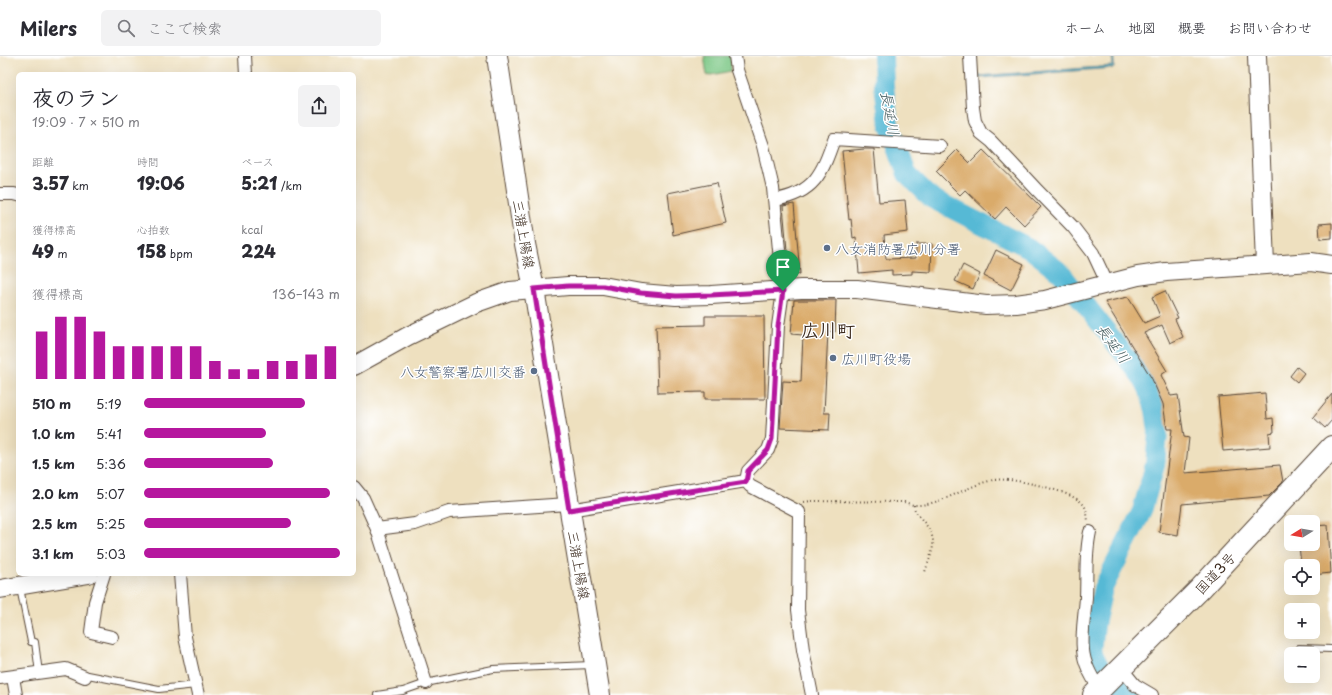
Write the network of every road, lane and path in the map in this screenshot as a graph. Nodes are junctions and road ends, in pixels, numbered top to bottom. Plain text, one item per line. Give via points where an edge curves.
1 (245, 56) edge
2 (497, 56) edge
3 (735, 56) edge
4 (970, 56) edge
5 (1257, 56) edge
6 (246, 72) edge
7 (940, 146) dead end
8 (0, 194) edge
9 (16, 194) edge
10 (774, 200) junction
11 (1265, 265) junction
12 (1332, 265) edge
13 (1108, 285) junction
14 (534, 289) junction
15 (783, 291) junction
16 (356, 365) edge
17 (1332, 448) edge
18 (746, 482) junction
19 (356, 489) edge
20 (914, 505) junction
21 (569, 507) junction
22 (799, 512) junction
23 (377, 529) junction
24 (1090, 532) joint
25 (925, 572) dead end
26 (77, 576) edge
27 (103, 576) edge
28 (180, 576) edge
29 (0, 589) edge
30 (20, 593) dead end
31 (112, 637) dead end
32 (1320, 649) edge
33 (1332, 649) edge
34 (596, 665) junction
35 (1120, 669) junction
36 (39, 673) junction
37 (85, 676) joint
38 (13, 677) junction
39 (0, 678) edge
40 (426, 683) junction
41 (198, 690) edge
42 (1098, 690) edge
43 (16, 695) edge
44 (377, 695) edge
45 (600, 695) edge
46 (812, 695) edge
47 (1152, 695) edge

1 - 6 street
2 - 14 main road, 三潴上陽線
3 - 10 street via 737,70 763,146
4 - 13 street via 973,108 975,121 981,133 1073,227 1092,253
5 - 11 street
7 - 10 street via 834,139 818,176 805,189 789,197
8 - 9 street
10 - 15 street
11 - 12 street via 1311,262
11 - 13 street via 1166,272 1138,276
13 - 15 street via 1045,300 986,305 857,289
14 - 15 street via 603,286 676,296
14 - 16 street via 510,291 476,303
14 - 21 main road, 三潴上陽線
15 - 18 street via 778,326 772,439 768,450 748,471
17 - 35 highway, 国道3号 via 1201,588
18 - 21 street
18 - 22 street
19 - 23 street via 363,498
20 - 22 path via 904,502 811,501 802,502
20 - 24 path via 943,499 991,480 1013,480 1046,487 1082,502 1087,509
20 - 25 path via 915,512 932,534 933,546
21 - 23 street via 449,512 416,524
21 - 34 main road, 三潴上陽線
22 - 46 street via 798,610
23 - 40 street
24 - 42 street via 1087,544 1083,650
26 - 29 street
27 - 31 street via 95,602 91,632
28 - 41 street via 186,637
30 - 36 lane via 31,642 35,642
32 - 33 lane
34 - 40 lane via 493,669
34 - 45 main road, 三潴上陽線
35 - 42 highway, 国道3号
35 - 47 street via 1135,685
36 - 37 street via 66,669
36 - 38 street
37 - 41 lane via 159,689
38 - 39 street
38 - 43 street
40 - 44 lane via 403,691

